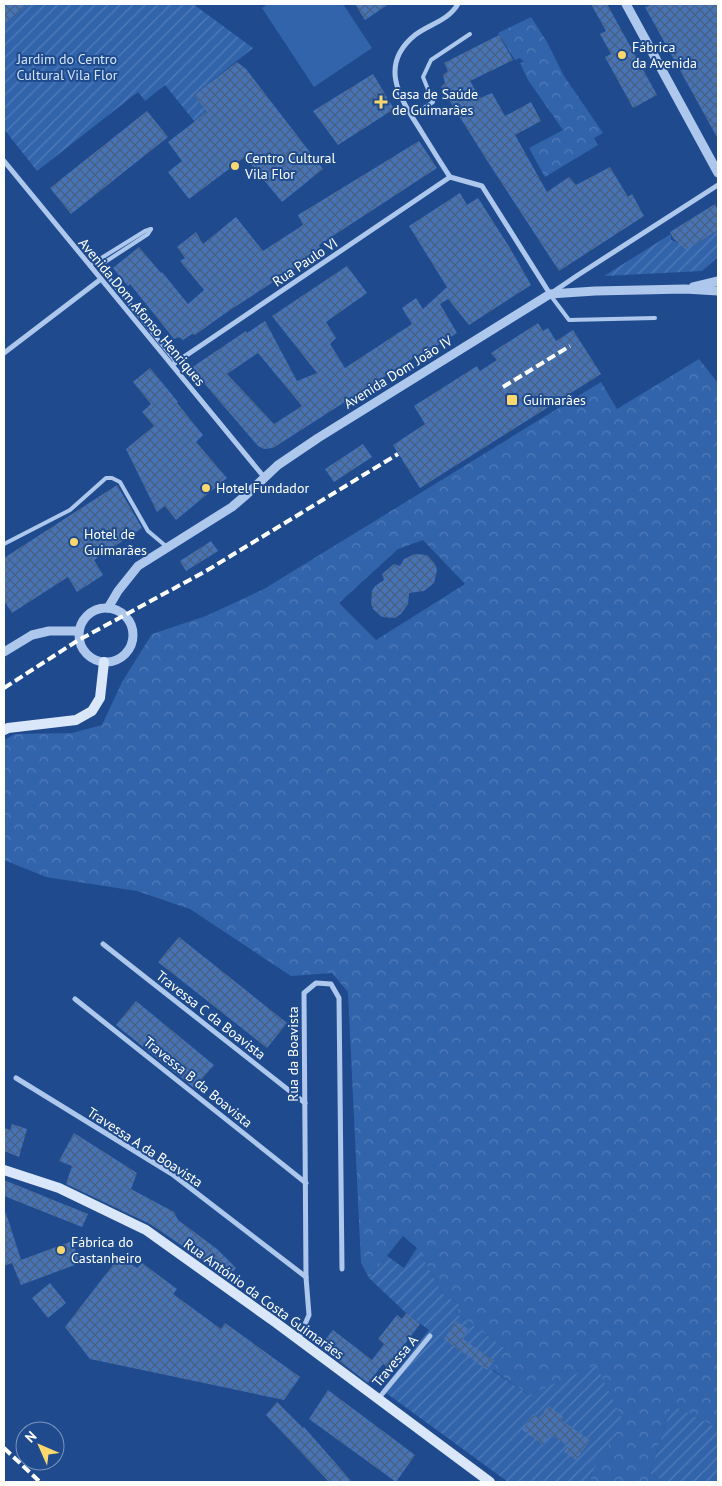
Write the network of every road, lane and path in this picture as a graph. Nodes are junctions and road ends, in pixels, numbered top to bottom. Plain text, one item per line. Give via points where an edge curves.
1 (458, 4) edge
2 (626, 4) edge
3 (470, 34) dead end
4 (412, 116) junction
5 (4, 161) edge
6 (718, 173) edge
7 (450, 177) junction
8 (718, 185) edge
9 (90, 265) junction
10 (101, 279) junction
11 (718, 281) edge
12 (685, 289) junction
13 (718, 291) edge
14 (550, 294) junction
15 (655, 318) dead end
16 (4, 353) edge
17 (174, 363) junction
18 (264, 478) junction
19 (4, 544) edge
20 (167, 547) junction
21 (108, 608) junction
22 (79, 631) junction
23 (4, 652) edge
24 (104, 662) junction
25 (4, 730) edge
26 (103, 944) dead end
27 (75, 999) dead end
28 (16, 1078) dead end
29 (304, 1103) junction
30 (4, 1170) edge
31 (306, 1183) junction
32 (342, 1268) dead end
33 (306, 1277) junction
34 (430, 1336) dead end
35 (298, 1340) junction
36 (378, 1399) junction
37 (490, 1482) edge

1 - 4 street via 446,17 416,35 403,47 397,59 398,90
2 - 6 street
3 - 4 lane via 431,60 423,77 433,102
4 - 7 street
5 - 9 street, Avenida Dom Afonso Henriques
7 - 14 street via 482,186
7 - 17 street, Rua Paulo VI
8 - 14 street, Avenida Dom João IV
9 - 10 street, Avenida Dom Afonso Henriques
9 - 17 lane via 151,229 102,264 101,268
10 - 16 street
10 - 17 street, Avenida Dom Afonso Henriques
11 - 12 street, Avenida Dom João IV
12 - 13 street, Avenida Dom João IV
12 - 14 street, Avenida Dom João IV
14 - 15 lane via 569,320
14 - 18 street, Avenida Dom João IV via 318,438
17 - 18 street, Avenida Dom Afonso Henriques
18 - 20 street, Avenida Dom João IV via 232,507
19 - 20 lane via 70,510 106,478 112,478 120,482 148,531
20 - 21 street, Avenida Dom João IV via 138,566
21 - 22 street via 90,613 82,621
21 - 24 street via 126,618 132,636 128,650 120,658
22 - 23 street via 49,631 32,635
22 - 24 street via 81,646 87,654
24 - 25 main road via 100,698 92,711 76,720
26 - 29 street, Travessa C da Boavista
27 - 31 street, Travessa B da Boavista
28 - 33 street, Travessa A da Boavista via 172,1174
29 - 31 street, Rua da Boavista
29 - 32 street, Rua da Boavista via 304,993 316,983 331,984 339,998
30 - 35 main road, Rua António da Costa Guimarães via 58,1188 146,1230
31 - 33 street, Rua da Boavista
33 - 35 street, Rua da Boavista via 309,1315
34 - 36 street, Travessa A
35 - 36 main road, Rua António da Costa Guimarães
36 - 37 main road, Rua António da Costa Guimarães

